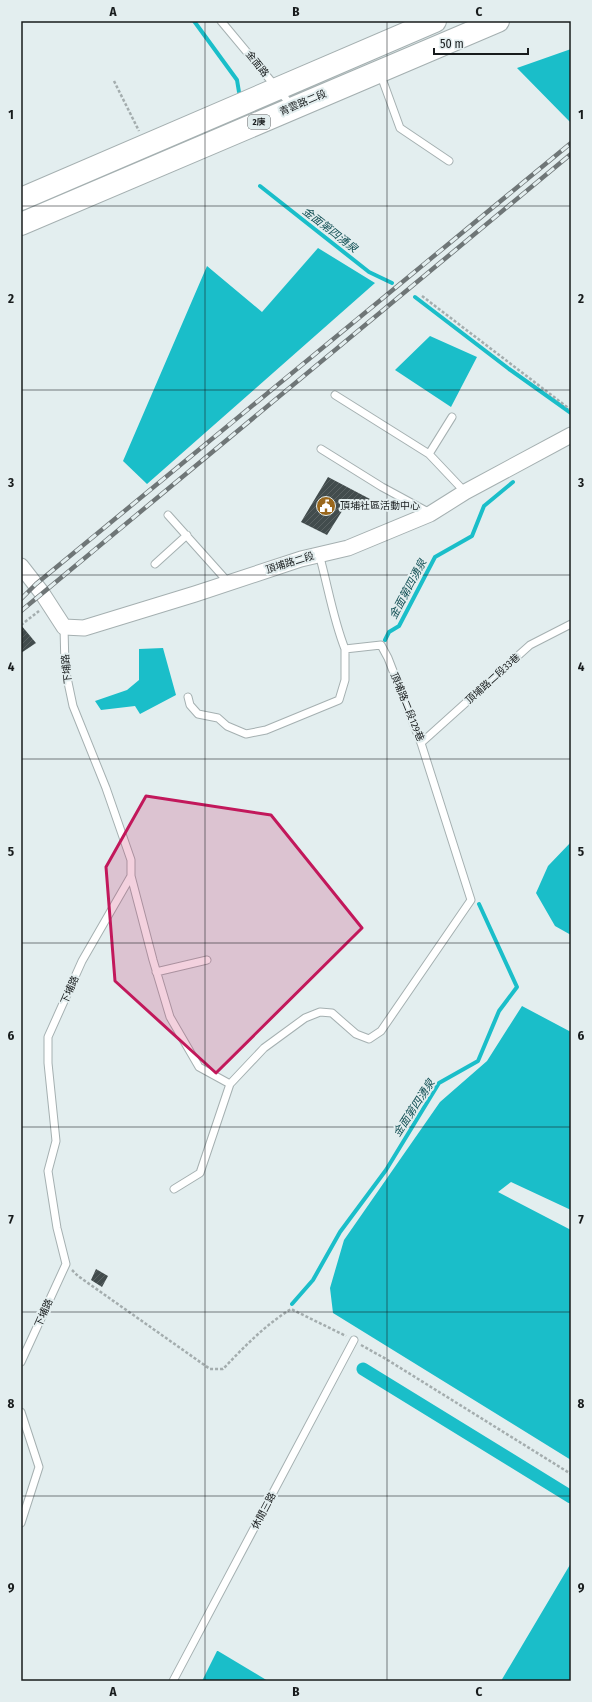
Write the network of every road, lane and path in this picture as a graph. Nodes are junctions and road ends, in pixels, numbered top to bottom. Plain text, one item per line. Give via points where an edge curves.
1 (221, 21) edge
2 (435, 21) edge
3 (498, 21) edge
4 (379, 71) junction
5 (114, 81) dead end
6 (278, 90) junction
7 (293, 108) junction
8 (146, 146) junction
9 (450, 161) dead end
10 (21, 199) edge
11 (21, 224) edge
12 (422, 296) dead end
13 (335, 395) dead end
14 (571, 410) edge
15 (452, 417) dead end
16 (571, 435) edge
17 (321, 449) dead end
18 (429, 454) junction
19 (466, 492) junction
20 (430, 514) junction
21 (168, 515) dead end
22 (187, 536) junction
23 (319, 554) junction
24 (155, 564) dead end
25 (21, 566) edge
26 (228, 582) junction
27 (49, 603) junction
28 (571, 624) edge
29 (21, 625) edge
30 (64, 627) junction
31 (345, 649) junction
32 (188, 697) dead end
33 (421, 743) junction
34 (131, 876) junction
35 (207, 960) dead end
36 (156, 972) junction
37 (230, 1084) junction
38 (174, 1189) dead end
39 (66, 1264) junction
40 (354, 1340) junction
41 (21, 1362) edge
42 (21, 1412) edge
43 (571, 1474) edge
44 (21, 1523) edge
45 (173, 1681) edge

1 - 6 lane, 金面路
2 - 6 main road, 2庚
3 - 4 main road, 青雲路二段 / 2庚
4 - 7 main road, 青雲路二段 / 2庚
4 - 9 lane via 400,128
5 - 8 path
6 - 7 lane, 金面路
6 - 8 main road, 2庚
7 - 11 main road, 青雲路二段 / 2庚
8 - 10 main road, 2庚
12 - 14 path
13 - 18 lane
15 - 18 lane
16 - 19 street, 頂埔路二段
17 - 20 lane
18 - 19 lane
19 - 20 street, 頂埔路二段
20 - 23 street, 頂埔路二段 via 348,548
21 - 22 lane
22 - 24 lane
22 - 26 lane
23 - 26 street, 頂埔路二段
23 - 31 lane via 336,628
25 - 27 street
26 - 30 street, 頂埔路二段 via 84,628
27 - 29 path
27 - 30 street
28 - 33 lane, 頂埔路二段33巷 via 530,645
30 - 34 lane, 下埔路 via 65,668 73,706 131,860
31 - 32 lane via 345,680 339,700 266,730 246,734 227,726 218,718 198,714 190,705
31 - 33 lane, 頂埔路二段129巷 via 381,645
33 - 37 lane, 頂埔路二段129巷 via 471,900 381,1031 369,1039 356,1034 332,1014 320,1012 305,1018 264,1048
34 - 36 lane
34 - 39 lane, 下埔路 via 82,961 48,1038 56,1141 48,1171
35 - 36 lane
36 - 37 lane via 170,1017 199,1067
37 - 38 lane via 200,1173
39 - 40 path via 78,1276 210,1369 223,1368 279,1316 291,1309
39 - 41 lane, 下埔路
40 - 43 path
40 - 45 lane, 休閒三路
42 - 44 lane via 39,1467

